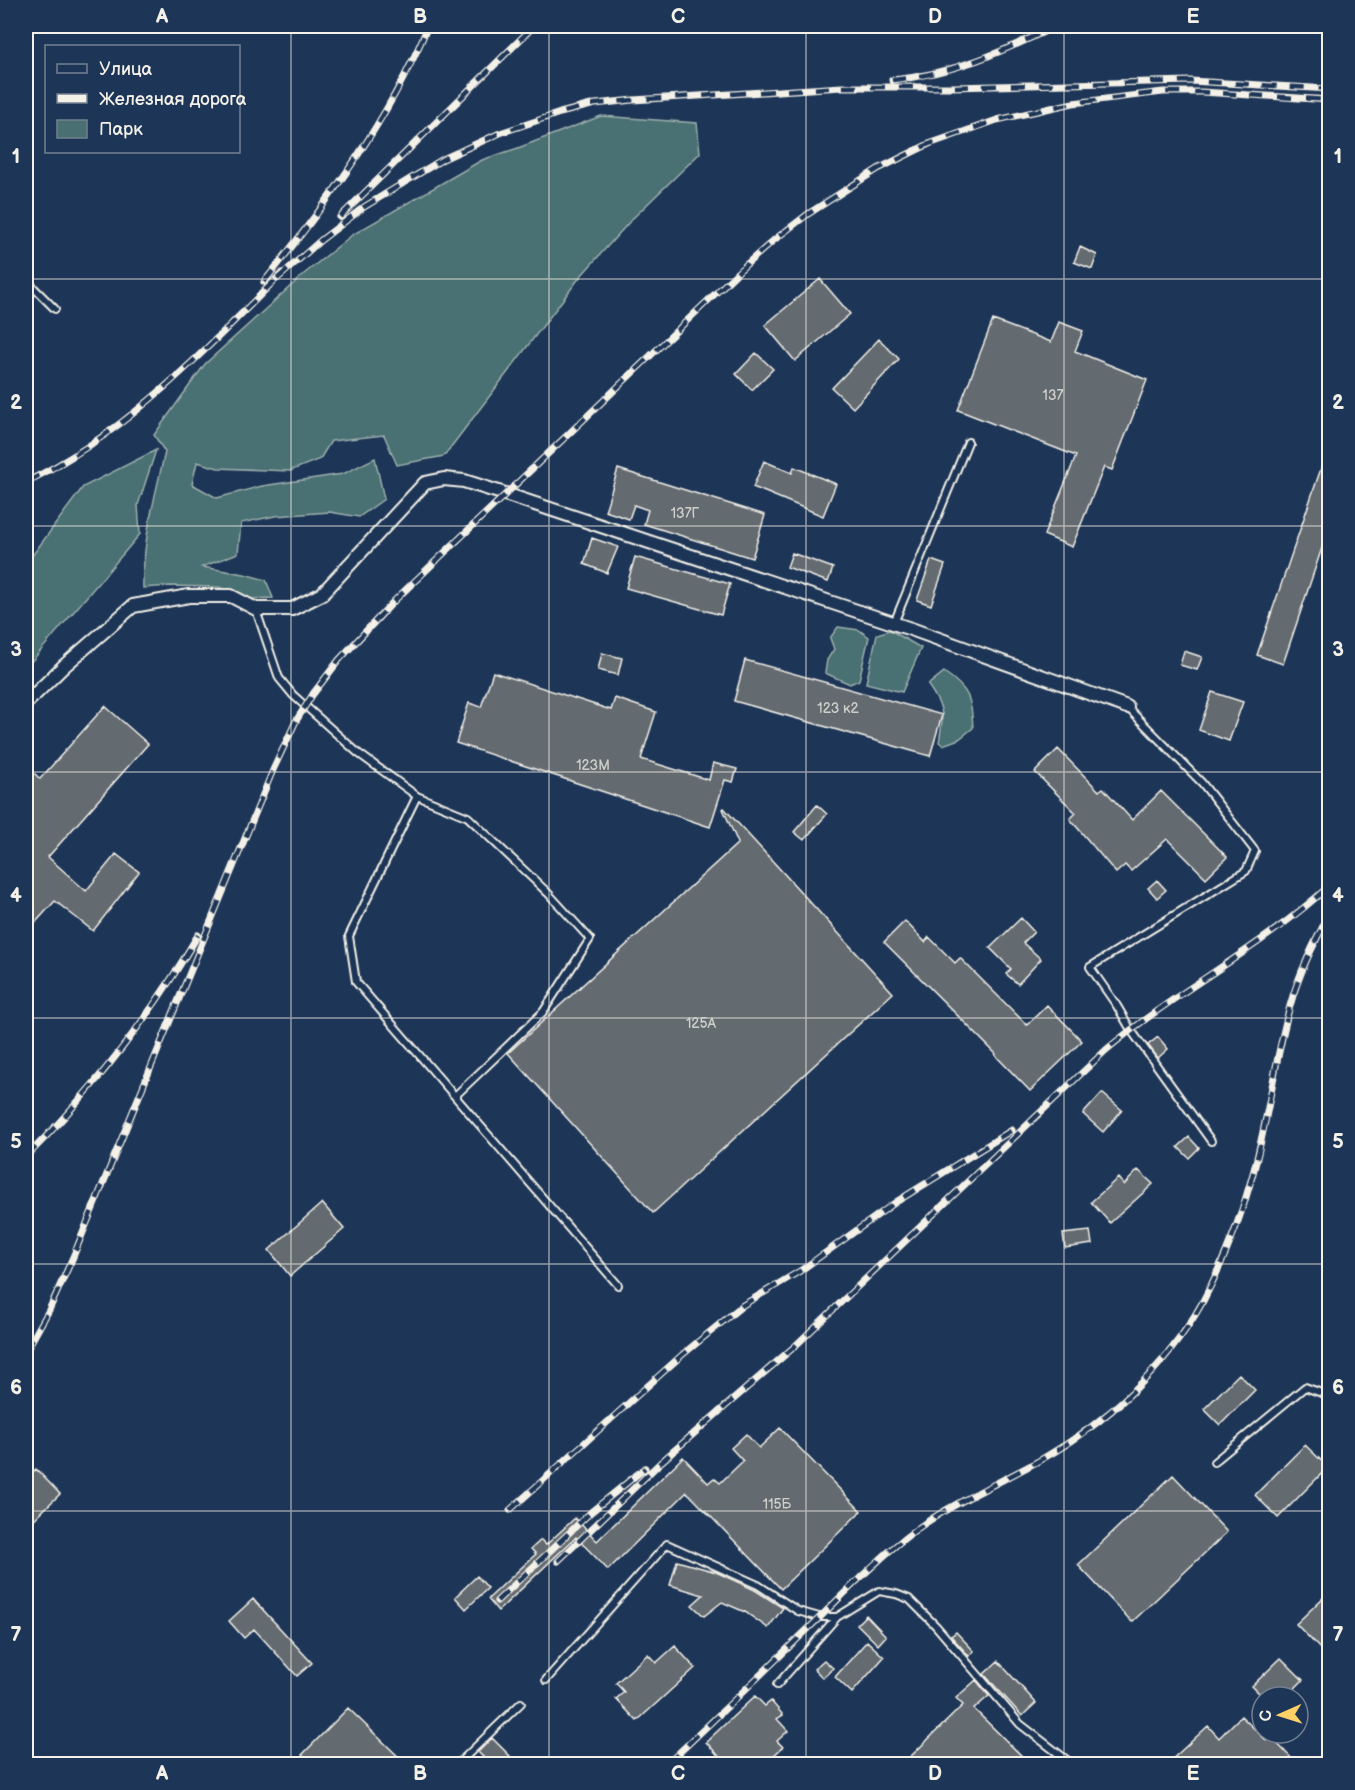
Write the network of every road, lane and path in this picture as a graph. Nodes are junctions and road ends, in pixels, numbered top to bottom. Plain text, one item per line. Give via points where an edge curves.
1 (26, 279) edge
2 (55, 309) dead end
3 (968, 442) dead end
4 (256, 609) junction
5 (894, 624) junction
6 (26, 703) edge
7 (1127, 707) joint
8 (417, 796) junction
9 (454, 1096) junction
10 (1211, 1141) dead end
11 (618, 1285) dead end
12 (1329, 1396) edge
13 (1214, 1462) dead end
14 (837, 1617) junction
15 (546, 1680) dead end
16 (777, 1685) dead end
17 (521, 1703) dead end
18 (459, 1764) edge
19 (1072, 1764) edge

1 - 2 lane
3 - 5 lane
4 - 5 street via 292,609 322,594 425,483 444,479 506,494
4 - 6 street via 231,597 189,596 133,606
4 - 8 lane via 284,686 358,753
5 - 7 street
7 - 10 lane via 1202,783 1255,851 1246,871 1090,967
8 - 9 lane via 349,936 356,982
8 - 9 lane via 468,817 590,939 543,1012
9 - 11 lane
12 - 13 lane via 1305,1387
14 - 15 lane via 798,1611 758,1585 667,1544
14 - 16 lane
14 - 19 lane via 879,1591 909,1599 1020,1724
17 - 18 lane

